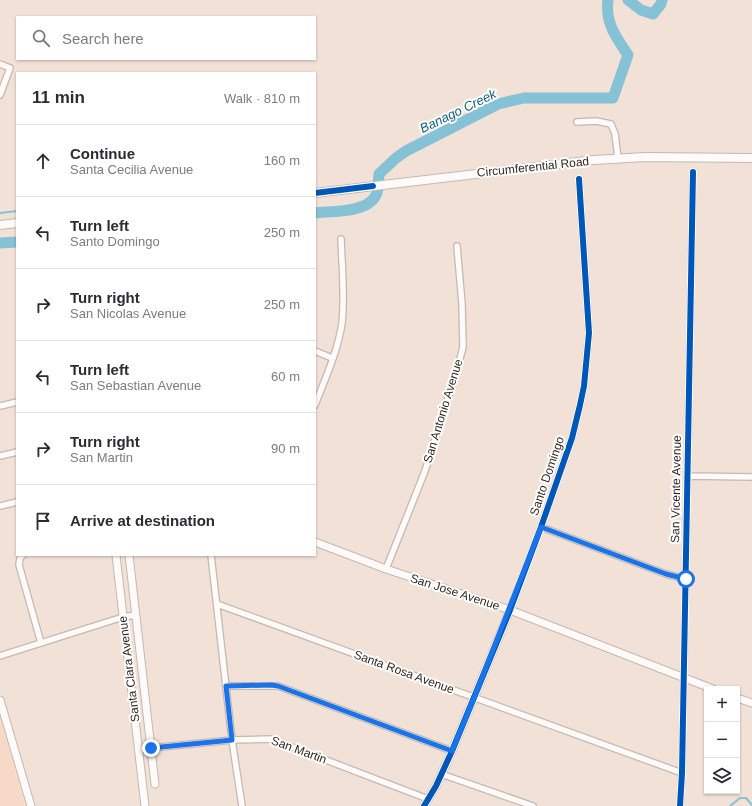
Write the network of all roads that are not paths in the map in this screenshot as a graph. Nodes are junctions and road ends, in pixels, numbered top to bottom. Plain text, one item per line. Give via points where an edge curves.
1 (0, 64) edge
2 (0, 95) edge
3 (577, 122) dead end
4 (618, 158) junction
5 (752, 158) edge
6 (693, 172) dead end
7 (579, 179) dead end
8 (316, 193) edge
9 (16, 223) edge
10 (0, 225) edge
11 (341, 239) dead end
12 (457, 246) dead end
13 (316, 352) edge
14 (332, 358) junction
15 (16, 402) edge
16 (316, 402) edge
17 (0, 406) edge
18 (16, 452) edge
19 (0, 456) edge
20 (688, 476) junction
21 (752, 477) edge
22 (16, 502) edge
23 (0, 506) edge
24 (541, 527) junction
25 (316, 542) edge
26 (22, 556) edge
27 (116, 556) edge
28 (128, 556) edge
29 (211, 556) edge
30 (386, 569) junction
31 (686, 579) junction
32 (217, 604) junction
33 (510, 610) junction
34 (136, 615) junction
35 (123, 617) junction
36 (41, 643) junction
37 (0, 656) edge
38 (684, 678) junction
39 (226, 686) junction
40 (705, 686) edge
41 (474, 698) junction
42 (740, 699) edge
43 (0, 700) edge
44 (752, 703) edge
45 (232, 740) junction
46 (151, 748) junction
47 (139, 750) junction
48 (452, 751) junction
49 (682, 773) junction
50 (442, 774) junction
51 (155, 784) dead end
52 (428, 799) junction
53 (31, 806) edge
54 (145, 806) edge
55 (242, 806) edge
56 (424, 806) edge
57 (533, 806) edge
58 (680, 806) edge

1 - 2 street via 10,68
3 - 4 street via 596,121 611,124
4 - 5 main road, Circumferential Road
4 - 8 main road, Circumferential Road
6 - 20 street, San Vicente Avenue
7 - 24 street, Santo Domingo via 589,333 584,386 572,438
9 - 10 main road
11 - 14 street via 342,322
12 - 30 street, San Antonio Avenue via 463,347 425,471
13 - 14 street
14 - 16 street
15 - 17 street
18 - 19 street
20 - 21 street
20 - 31 street, San Vicente Avenue
22 - 23 street
24 - 31 street via 666,574
24 - 33 street, Santo Domingo
25 - 30 street, San Jose Avenue
26 - 36 street via 19,566
27 - 35 street, Santa Clara Avenue
28 - 34 street, Santa Clara Avenue
29 - 32 street
30 - 33 street, San Jose Avenue
31 - 38 street, San Vicente Avenue
32 - 39 street
32 - 41 street, Santa Rosa Avenue
33 - 38 street, San Jose Avenue
33 - 41 street, Santo Domingo
34 - 35 street
34 - 46 street, Santa Clara Avenue
35 - 36 street
35 - 47 street, Santa Clara Avenue
36 - 37 street
38 - 40 street, San Jose Avenue
38 - 49 street, San Vicente Avenue
39 - 45 street
39 - 48 street via 278,686
41 - 48 street, Santo Domingo
41 - 49 street, Santa Rosa Avenue
42 - 44 street
43 - 53 street
45 - 46 street, San Martin
45 - 52 street, San Martin via 271,739
45 - 55 street
46 - 47 street, San Martin
46 - 51 street, Santa Clara Avenue
47 - 54 street, Santa Clara Avenue
48 - 50 street, Santo Domingo
49 - 58 street, San Vicente Avenue
50 - 52 street, Santo Domingo
50 - 57 street
52 - 56 street, Santo Domingo

